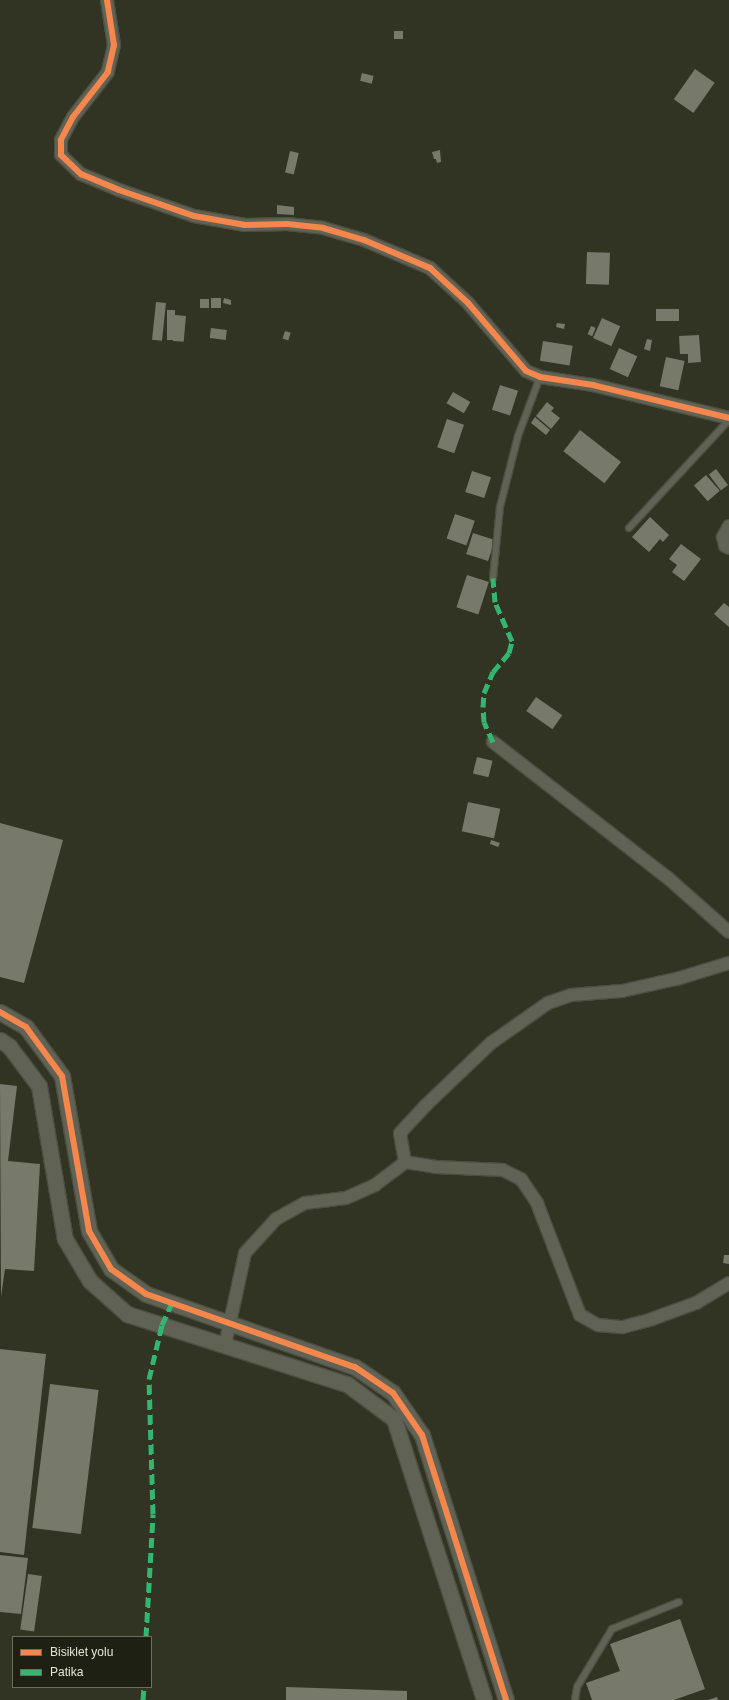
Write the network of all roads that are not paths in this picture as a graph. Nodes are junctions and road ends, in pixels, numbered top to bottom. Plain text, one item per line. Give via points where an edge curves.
1 (107, 0) edge
2 (540, 377) junction
3 (729, 419) edge
4 (729, 526) edge
5 (629, 528) dead end
6 (729, 548) edge
7 (493, 578) dead end
8 (493, 742) dead end
9 (729, 932) edge
10 (729, 963) edge
11 (0, 1012) edge
12 (0, 1040) edge
13 (405, 1162) junction
14 (729, 1283) edge
15 (230, 1323) junction
16 (225, 1345) junction
17 (679, 1602) dead end
18 (484, 1700) edge
19 (506, 1700) edge
20 (575, 1700) edge

1 - 2 street via 114,45 108,72 73,117 61,140 61,155 81,174 118,190 194,216 245,225 287,224 323,228 364,240 430,268 468,303 526,371
2 - 3 street via 593,385
2 - 7 lane via 518,436 500,507
3 - 5 lane
4 - 6 street via 723,537
8 - 9 street via 668,878
10 - 13 street via 680,978 622,991 571,995 548,1003 491,1043 425,1106 400,1134
11 - 15 street via 26,1027 62,1076 89,1231 111,1269 146,1294
12 - 16 street via 9,1046 39,1086 66,1239 90,1281 127,1314
13 - 14 street via 435,1167 503,1170 521,1179 537,1203 580,1315 598,1325 623,1327 652,1319 696,1303
13 - 15 street via 375,1184 346,1198 305,1203 276,1219 245,1253
15 - 16 street
15 - 19 street via 355,1367 393,1393 422,1435
16 - 18 street via 347,1384 394,1419
17 - 20 lane via 612,1629 577,1687

